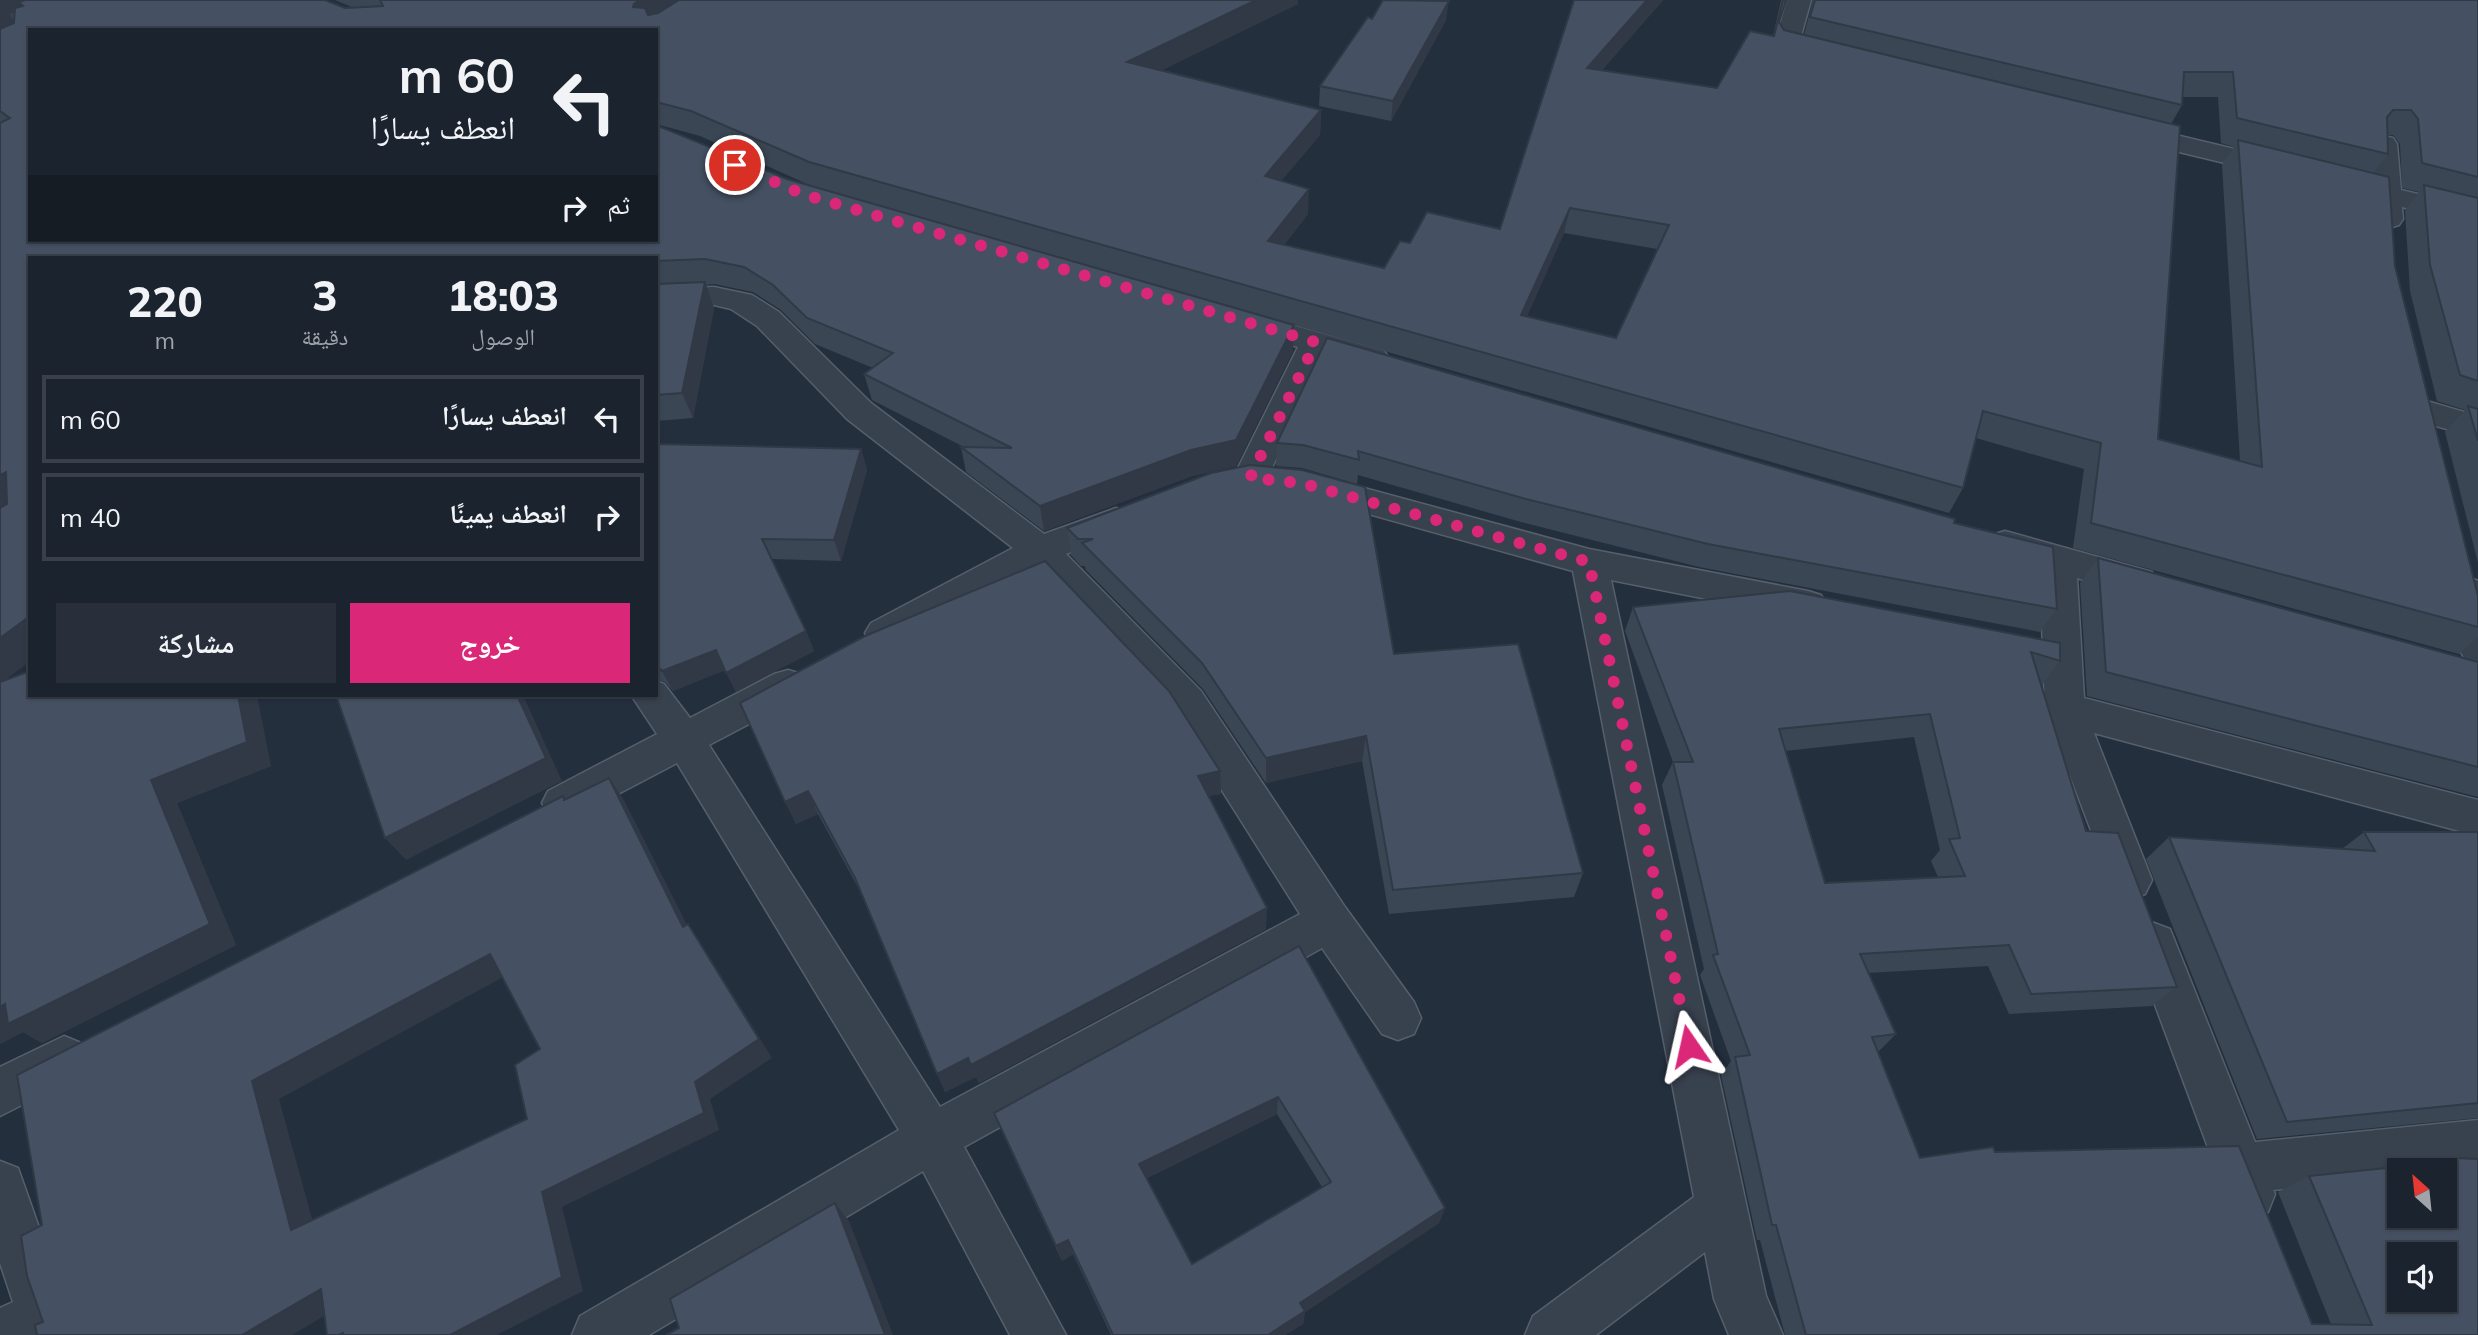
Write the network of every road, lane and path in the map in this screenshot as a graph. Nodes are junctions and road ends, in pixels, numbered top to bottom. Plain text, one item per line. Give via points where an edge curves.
1 (1799, 0) edge
2 (1839, 61) edge
3 (2107, 126) edge
4 (2384, 144) edge
5 (2388, 195) junction
6 (2478, 217) edge
7 (2390, 250) edge
8 (658, 298) edge
9 (1209, 311) edge
10 (1316, 342) junction
11 (1396, 365) edge
12 (2478, 427) edge
13 (2430, 450) edge
14 (1155, 506) edge
15 (1978, 536) edge
16 (1040, 550) junction
17 (2456, 556) edge
18 (2058, 560) junction
19 (1589, 562) junction
20 (2163, 589) edge
21 (1846, 612) edge
22 (856, 649) edge
23 (2478, 649) edge
24 (819, 668) edge
25 (651, 697) edge
26 (2065, 709) junction
27 (684, 741) junction
28 (535, 817) edge
29 (2478, 818) edge
30 (1329, 920) junction
31 (1398, 1018) dead end
32 (100, 1041) edge
33 (0, 1091) edge
34 (932, 1138) junction
35 (2478, 1145) edge
36 (2240, 1168) junction
37 (0, 1186) edge
38 (1723, 1207) junction
39 (2266, 1233) edge
40 (32, 1328) edge
41 (599, 1335) edge
42 (1039, 1335) edge
43 (1552, 1335) edge
44 (1756, 1335) edge

1 - 2 street via 1786,47
3 - 5 street
4 - 5 street
5 - 6 street
5 - 7 street
8 - 16 street via 714,296 741,302 768,319 859,411
9 - 10 street
10 - 11 street
10 - 19 street via 1234,482 1301,483
12 - 13 street via 2417,397
14 - 16 street
15 - 18 street
16 - 22 street
16 - 30 street via 1187,702
17 - 23 street
18 - 20 street
18 - 26 street via 2043,650
19 - 21 street
19 - 38 street
24 - 27 street
25 - 27 street
26 - 29 street
26 - 36 street
27 - 28 street
27 - 34 street
30 - 31 street
30 - 34 street
32 - 33 street
34 - 41 street
34 - 42 street
35 - 36 street
36 - 39 street
37 - 40 street
38 - 43 street
38 - 44 street via 1740,1299

